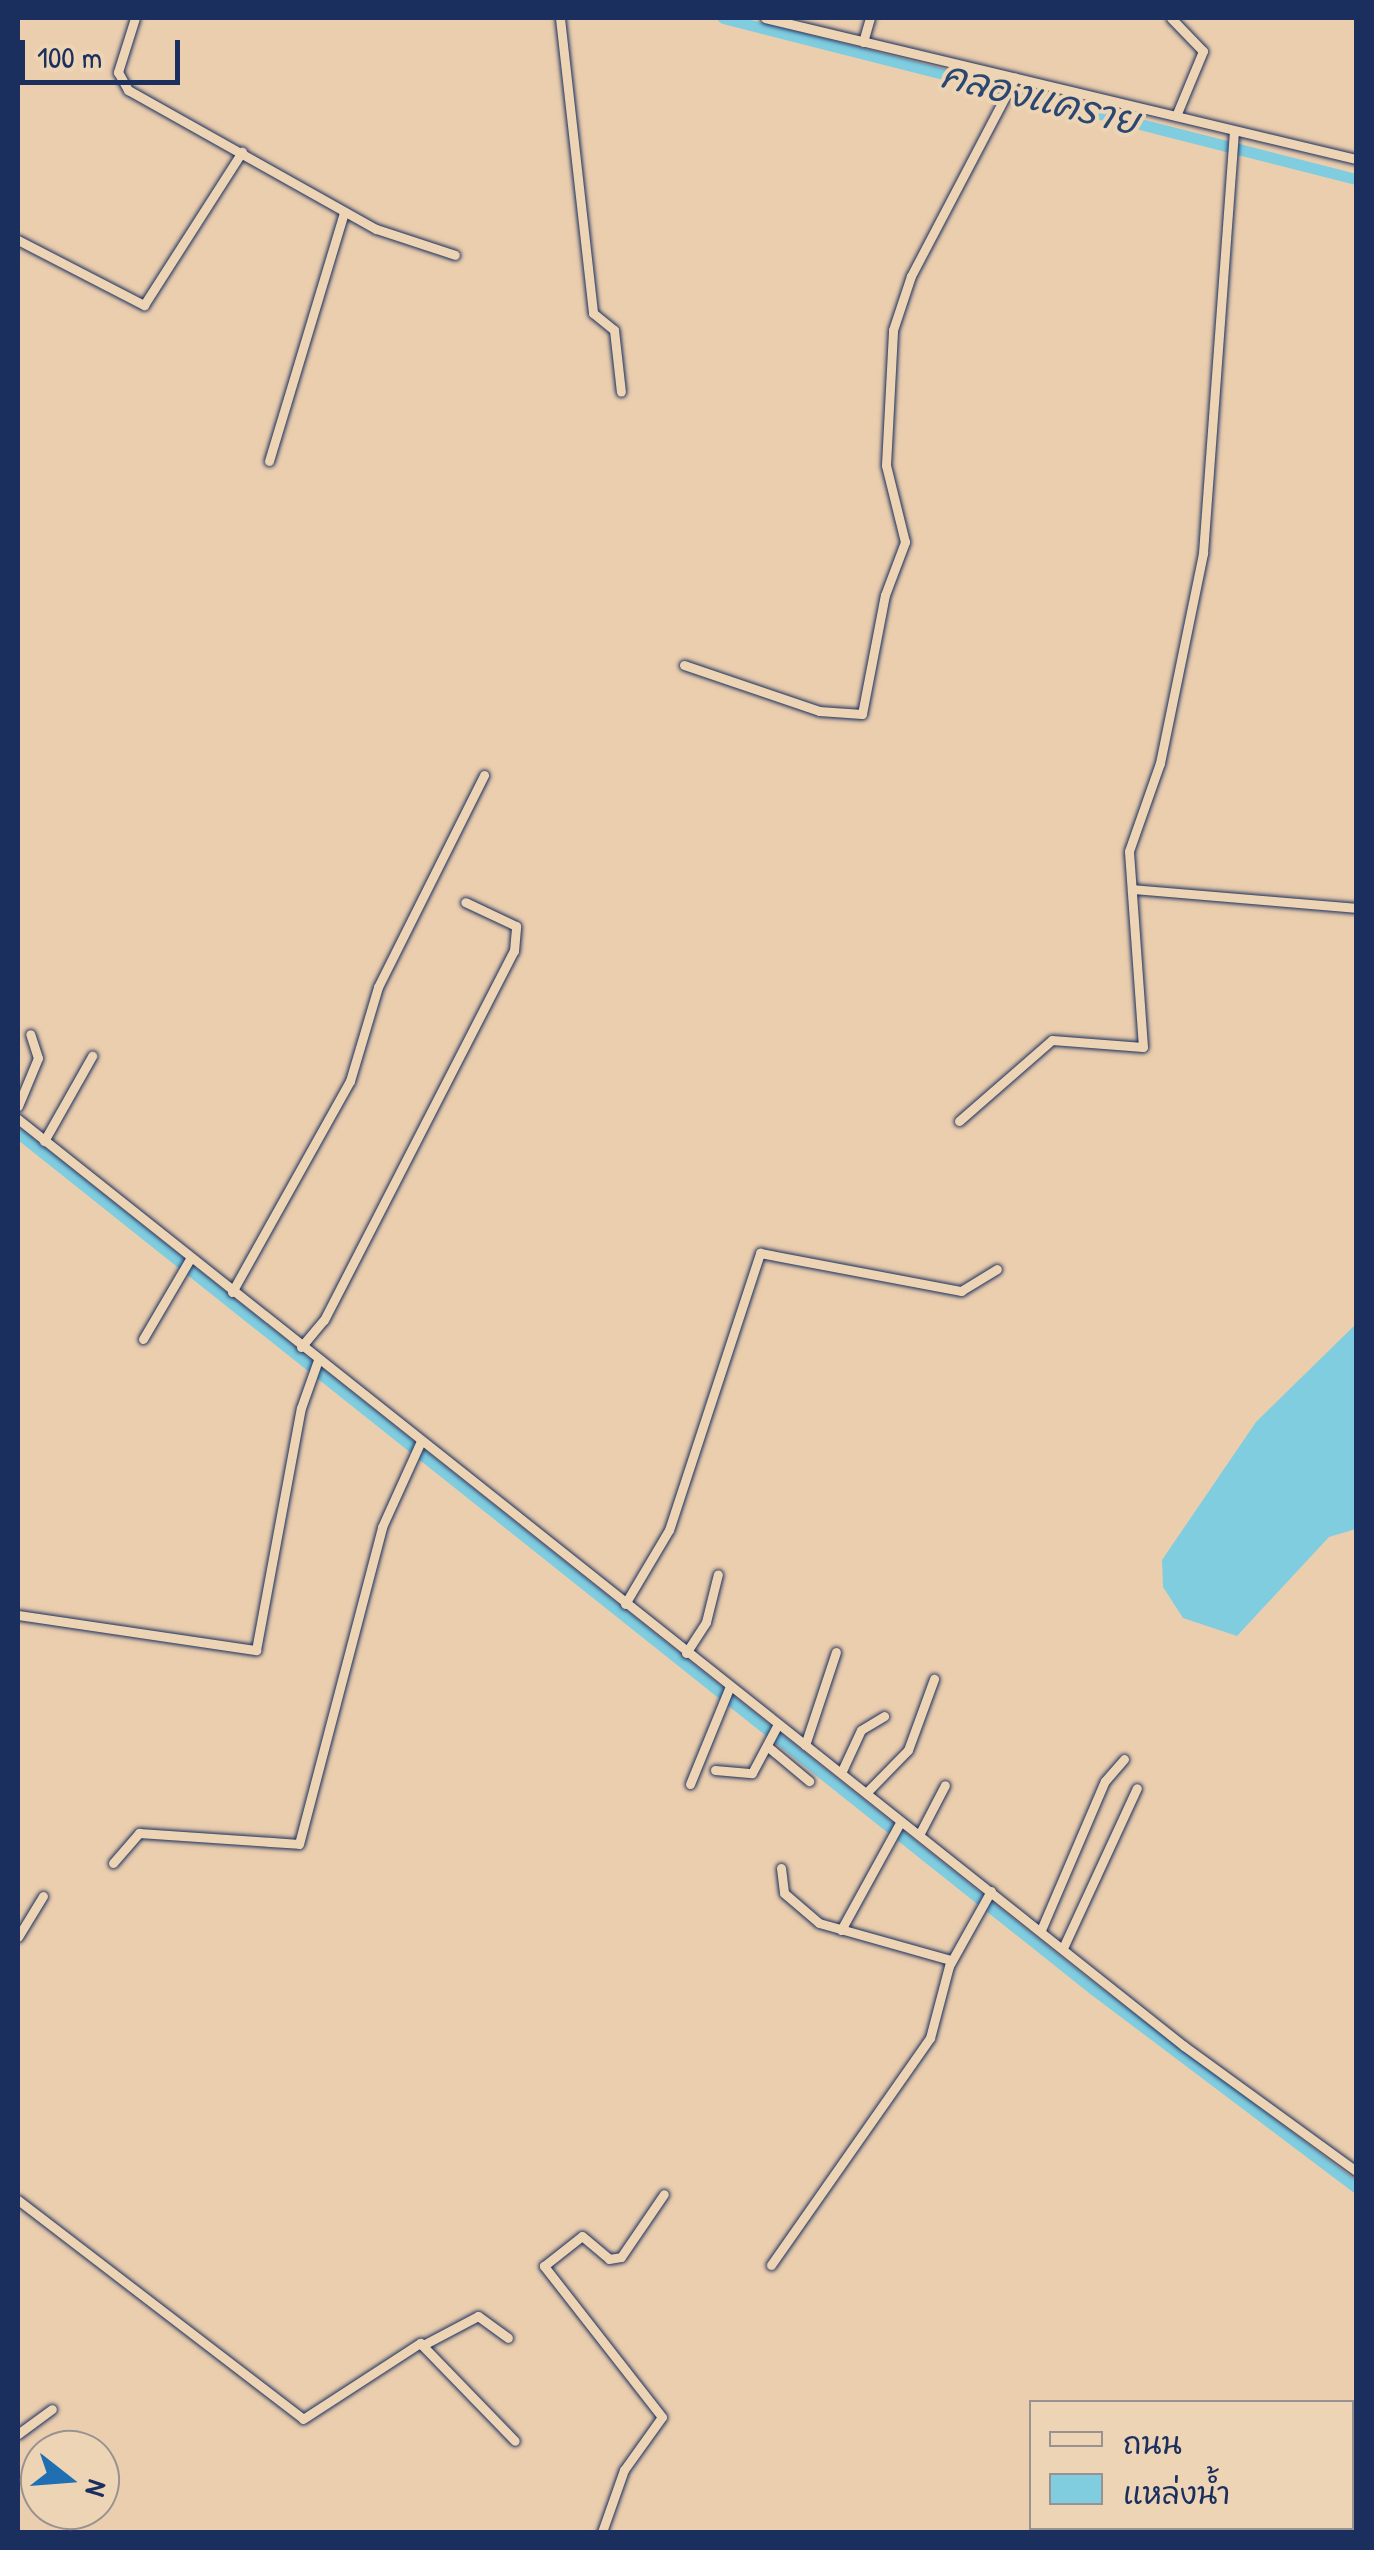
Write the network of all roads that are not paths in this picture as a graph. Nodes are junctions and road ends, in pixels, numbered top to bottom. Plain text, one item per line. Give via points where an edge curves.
1 (135, 18) edge
2 (560, 18) edge
3 (765, 18) edge
4 (870, 18) edge
5 (1172, 18) edge
6 (863, 42) junction
7 (1013, 82) junction
8 (1176, 116) junction
9 (1234, 134) junction
10 (242, 152) junction
11 (1356, 159) edge
12 (344, 212) junction
13 (18, 240) edge
14 (455, 255) dead end
15 (621, 392) dead end
16 (269, 461) dead end
17 (684, 665) dead end
18 (484, 776) dead end
19 (1132, 889) junction
20 (465, 902) dead end
21 (1356, 908) edge
22 (30, 1034) dead end
23 (92, 1056) dead end
24 (18, 1106) edge
25 (18, 1119) edge
26 (958, 1121) dead end
27 (44, 1141) junction
28 (189, 1262) junction
29 (997, 1269) dead end
30 (232, 1292) junction
31 (143, 1339) dead end
32 (301, 1347) junction
33 (316, 1363) junction
34 (416, 1448) junction
35 (718, 1574) dead end
36 (625, 1604) junction
37 (18, 1615) edge
38 (836, 1652) dead end
39 (686, 1653) junction
40 (934, 1679) dead end
41 (730, 1686) junction
42 (884, 1716) dead end
43 (778, 1724) junction
44 (805, 1745) junction
45 (767, 1746) junction
46 (1124, 1759) dead end
47 (716, 1770) dead end
48 (840, 1773) junction
49 (809, 1781) dead end
50 (690, 1784) dead end
51 (945, 1785) dead end
52 (1136, 1788) dead end
53 (866, 1793) junction
54 (896, 1828) junction
55 (919, 1835) junction
56 (114, 1863) dead end
57 (781, 1868) dead end
58 (42, 1896) dead end
59 (985, 1898) junction
60 (841, 1930) junction
61 (1040, 1930) junction
62 (18, 1937) edge
63 (1063, 1948) junction
64 (952, 1960) junction
65 (1356, 2171) edge
66 (664, 2194) dead end
67 (18, 2200) edge
68 (771, 2265) dead end
69 (508, 2338) dead end
70 (425, 2344) junction
71 (52, 2409) dead end
72 (18, 2434) edge
73 (515, 2440) dead end
74 (602, 2532) edge

1 - 10 street via 120,82
2 - 15 street via 593,314 596,324 614,330
3 - 6 street
4 - 6 street
5 - 8 street via 1203,52
6 - 7 street
7 - 8 street
7 - 17 street via 910,276 893,330 886,465 905,542 885,595 862,714 820,710
8 - 9 street
9 - 11 street
9 - 19 street via 1209,510 1160,762 1131,838
10 - 12 street
10 - 13 street via 144,306
12 - 14 street
12 - 16 street
18 - 30 street via 378,987 350,1081
19 - 21 street
19 - 26 street via 1143,1047 1052,1040
20 - 32 street via 516,926 514,951 324,1320
22 - 24 street via 38,1058
23 - 27 street
25 - 27 street
27 - 28 street
28 - 30 street
28 - 31 street
29 - 36 street via 961,1291 760,1253 669,1530
30 - 32 street
32 - 33 street
33 - 34 street
33 - 37 street via 256,1650
34 - 36 street
34 - 56 street via 382,1527 299,1844 139,1833
35 - 39 street via 706,1622
36 - 39 street
38 - 44 street
39 - 41 street
40 - 53 street via 908,1750
41 - 43 street
41 - 50 street
42 - 48 street via 861,1730
43 - 44 street
43 - 45 street
44 - 48 street
45 - 47 street via 746,1777
45 - 49 street
46 - 61 street via 1105,1781
48 - 53 street
51 - 55 street
52 - 63 street
53 - 54 street
54 - 55 street
54 - 60 street
55 - 59 street
57 - 60 street via 792,1905
58 - 62 street
59 - 61 street
59 - 64 street
60 - 64 street
61 - 63 street
63 - 65 street
64 - 68 street via 930,2038
66 - 74 street via 621,2257 610,2258 582,2236 544,2266 662,2417 624,2470
67 - 70 street via 304,2419
69 - 70 street via 478,2316
70 - 73 street
71 - 72 street

